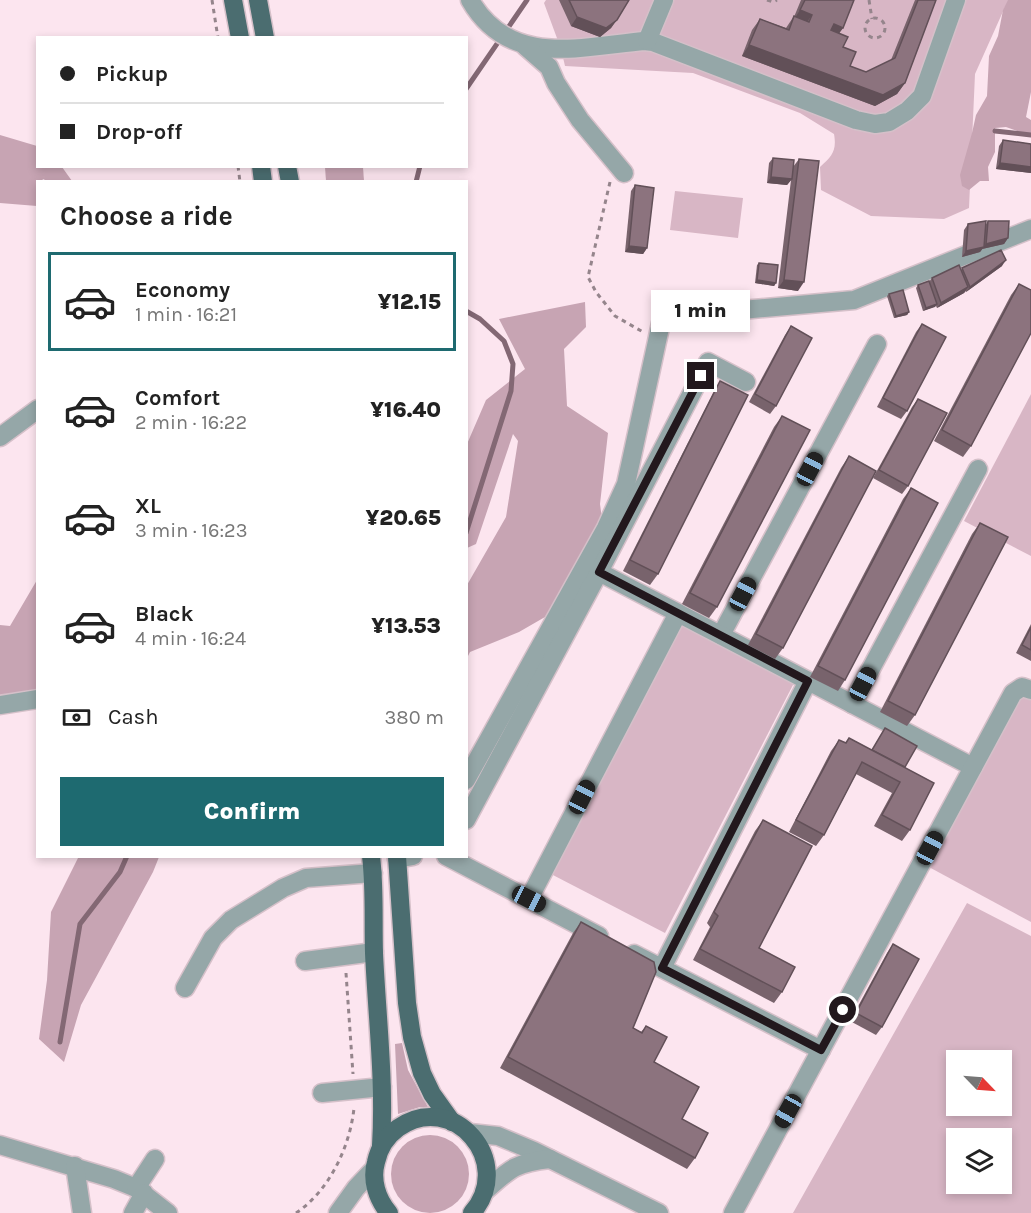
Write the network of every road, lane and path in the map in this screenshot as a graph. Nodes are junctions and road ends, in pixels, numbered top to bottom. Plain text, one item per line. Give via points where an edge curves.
1 (212, 0) edge
2 (233, 0) edge
3 (258, 0) edge
4 (664, 0) edge
5 (767, 0) edge
6 (777, 0) edge
7 (869, 0) edge
8 (956, 0) edge
9 (472, 4) edge
10 (872, 19) junction
11 (218, 36) edge
12 (240, 36) edge
13 (266, 36) edge
14 (647, 41) junction
15 (524, 45) junction
16 (619, 168) joint
17 (1031, 229) edge
18 (658, 337) junction
19 (877, 344) dead end
20 (746, 382) dead end
21 (36, 410) edge
22 (0, 436) edge
23 (978, 469) dead end
24 (599, 572) junction
25 (678, 613) junction
26 (721, 635) junction
27 (808, 681) junction
28 (1031, 690) edge
29 (36, 699) edge
30 (852, 704) junction
31 (0, 705) edge
32 (973, 767) junction
33 (468, 776) edge
34 (468, 816) edge
35 (402, 858) edge
36 (449, 858) edge
37 (372, 865) edge
38 (529, 899) junction
39 (374, 952) junction
40 (305, 961) dead end
41 (346, 965) dead end
42 (662, 968) junction
43 (185, 988) dead end
44 (821, 1050) junction
45 (354, 1080) dead end
46 (382, 1087) junction
47 (322, 1093) dead end
48 (354, 1100) dead end
49 (452, 1122) junction
50 (470, 1133) junction
51 (0, 1145) edge
52 (381, 1146) junction
53 (155, 1159) dead end
54 (550, 1159) junction
55 (75, 1166) junction
56 (374, 1169) junction
57 (140, 1190) junction
58 (484, 1192) junction
59 (82, 1213) edge
60 (133, 1213) edge
61 (168, 1213) edge
62 (296, 1213) edge
63 (338, 1213) edge
64 (389, 1213) edge
65 (472, 1213) edge
66 (659, 1213) edge
67 (733, 1213) edge

1 - 11 path
2 - 12 main road
3 - 13 main road
4 - 14 street
5 - 6 path
7 - 10 path
8 - 14 street via 922,96 889,122 875,124
9 - 15 street via 491,28
10 - 10 path via 884,24 883,33 872,38 866,32 867,22
14 - 15 street via 561,49
15 - 16 street via 549,68 580,120
16 - 18 path via 588,277 615,316
17 - 18 street via 854,300 674,316 665,319
18 - 33 street via 626,484 606,528
19 - 26 street
20 - 24 street via 708,362
21 - 22 street
23 - 30 street
24 - 25 street
24 - 34 street
25 - 26 street
25 - 38 street
26 - 27 street
27 - 30 street
27 - 42 street
28 - 32 street via 1022,687 1013,693
29 - 31 street
30 - 32 street
32 - 44 street
35 - 49 main road via 407,1002 412,1037 422,1073
36 - 38 street
37 - 39 main road
37 - 43 street via 306,878 231,920 213,938
38 - 42 street
39 - 40 street
39 - 46 main road
41 - 45 path
42 - 44 street
44 - 67 street
46 - 47 street
46 - 52 main road
48 - 62 path via 352,1124 337,1163 326,1184
49 - 50 main road
49 - 52 main road via 428,1118 409,1122
50 - 54 street via 498,1136
50 - 58 main road via 485,1160
51 - 55 street
52 - 56 main road
53 - 57 street
54 - 58 street via 516,1166
54 - 66 street
55 - 57 street
55 - 59 street
56 - 63 street
56 - 64 main road via 377,1193
57 - 60 street
57 - 61 street
58 - 65 main road

